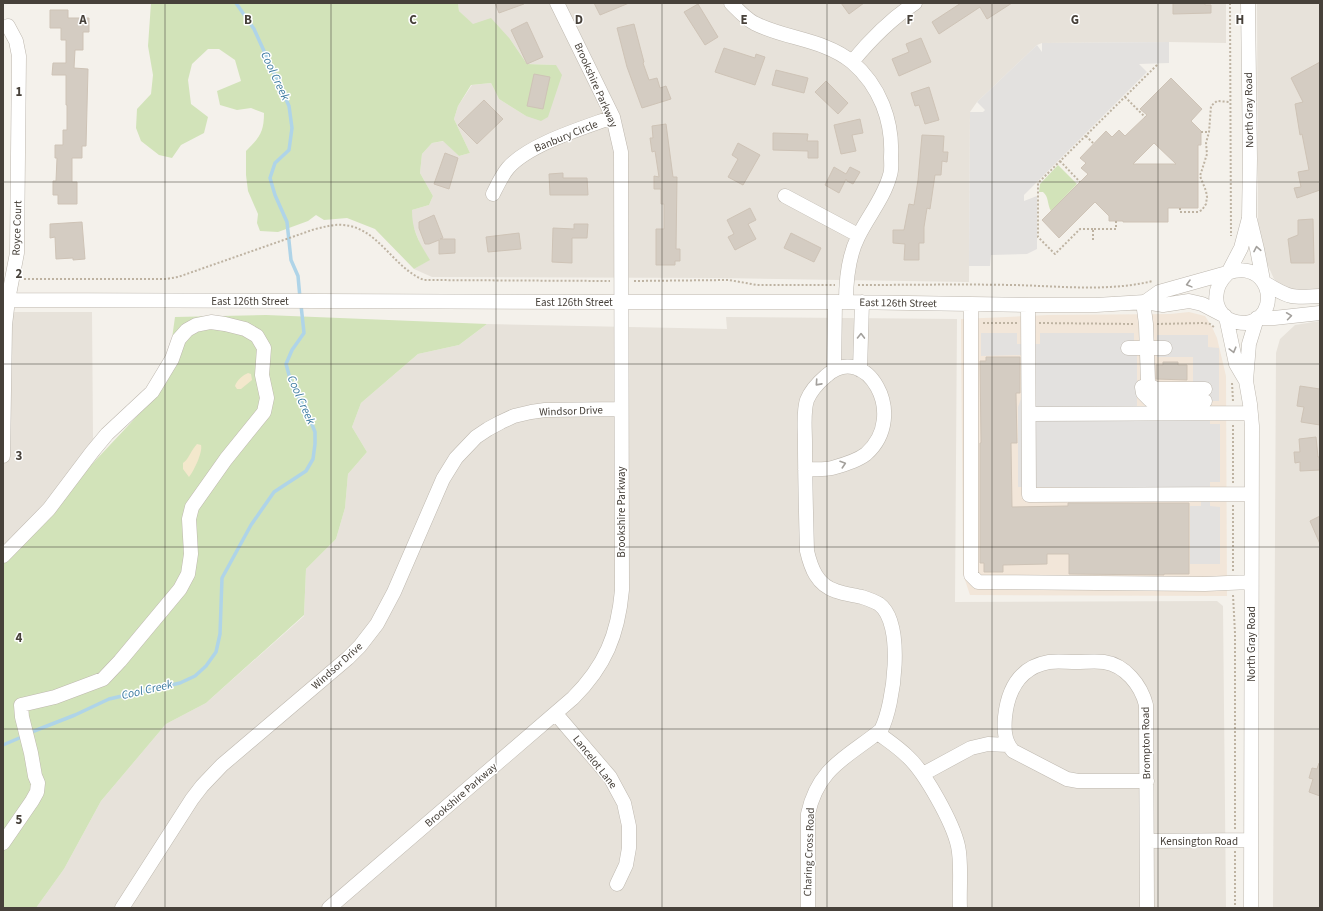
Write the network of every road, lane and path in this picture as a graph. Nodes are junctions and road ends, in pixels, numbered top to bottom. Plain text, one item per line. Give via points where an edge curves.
1 (557, 3) edge
2 (731, 3) edge
3 (915, 3) edge
4 (1230, 3) edge
5 (1248, 3) edge
6 (8, 26) dead end
7 (852, 62) junction
8 (1157, 65) dead end
9 (1125, 97) junction
10 (1230, 102) junction
11 (613, 117) junction
12 (1145, 117) dead end
13 (1201, 132) dead end
14 (1209, 132) junction
15 (1086, 136) junction
16 (1094, 144) dead end
17 (1060, 162) junction
18 (1080, 182) dead end
19 (493, 194) dead end
20 (785, 196) dead end
21 (1180, 208) dead end
22 (1249, 218) junction
23 (1116, 221) dead end
24 (1092, 229) junction
25 (858, 236) junction
26 (1231, 237) dead end
27 (1092, 240) dead end
28 (1228, 273) junction
29 (21, 279) dead end
30 (1158, 280) dead end
31 (621, 281) junction
32 (1264, 282) junction
33 (846, 285) junction
34 (1320, 296) edge
35 (6, 300) edge
36 (621, 302) junction
37 (840, 302) junction
38 (862, 302) junction
39 (1144, 302) junction
40 (972, 304) junction
41 (1028, 305) junction
42 (1320, 312) edge
43 (1225, 317) junction
44 (1257, 318) junction
45 (972, 323) junction
46 (1028, 323) junction
47 (1146, 324) junction
48 (1216, 329) dead end
49 (1128, 348) dead end
50 (1146, 348) junction
51 (1165, 348) dead end
52 (834, 370) junction
53 (860, 370) junction
54 (1232, 379) dead end
55 (1246, 381) junction
56 (621, 409) junction
57 (1233, 412) junction
58 (1251, 413) junction
59 (1029, 414) junction
60 (4, 456) edge
61 (805, 469) junction
62 (1233, 494) junction
63 (1251, 494) junction
64 (3, 556) edge
65 (1251, 582) junction
66 (1233, 584) junction
67 (556, 714) junction
68 (878, 733) junction
69 (1008, 745) junction
70 (923, 774) junction
71 (1147, 781) junction
72 (1251, 840) junction
73 (1147, 841) junction
74 (1235, 841) junction
75 (3, 843) edge
76 (617, 884) dead end
77 (122, 908) edge
78 (329, 908) edge
79 (808, 908) edge
80 (960, 908) edge
81 (1147, 908) edge
82 (1235, 908) edge
83 (1251, 908) edge

1 - 11 street, Brookshire Parkway
2 - 7 street via 753,22 830,48
3 - 7 street via 876,34
4 - 10 path
5 - 22 street, North Gray Road
6 - 35 street, Royce Court via 16,41 19,56 17,253
7 - 25 street via 867,78 885,107 892,140 891,174 879,201
8 - 9 path
9 - 12 path
9 - 15 path
10 - 14 path via 1217,101 1211,106
10 - 26 path
11 - 19 street, Banbury Circle via 524,154 508,168
11 - 31 street, Brookshire Parkway via 621,158
13 - 14 path
14 - 21 path via 1207,154 1199,176 1206,191 1206,204 1198,212 1180,212
15 - 16 path
15 - 17 path
17 - 18 path
17 - 24 path via 1038,183 1038,237 1055,254 1080,229
20 - 25 street
22 - 28 street, North Gray Road via 1238,257
32 -> 22 street, North Gray Road
23 - 24 path via 1116,229
24 - 27 path
25 - 33 street via 851,255
28 - 32 street via 1246,271 1255,274
28 -> 39 street, East 126th Street via 1160,292
28 - 43 street via 1222,278 1216,293 1217,304
29 - 31 path via 178,277 315,229 345,225 358,228 372,237 404,269 424,280
30 - 33 path via 1105,288
31 - 33 path via 729,280 757,285
31 - 36 street, Brookshire Parkway
32 - 34 street via 1294,298
32 - 44 street via 1268,302
33 - 37 street
35 - 36 street, East 126th Street
35 - 60 street, Royce Court
36 - 37 street, East 126th Street
36 - 56 street, Brookshire Parkway
37 - 38 street, East 126th Street
37 - 52 street
38 - 40 street, East 126th Street
53 -> 38 street
39 - 41 street, East 126th Street
39 - 43 street, East 126th Street via 1163,305 1184,301 1197,302
39 - 47 street
40 - 41 street, East 126th Street
40 - 45 street
41 - 46 street
44 -> 42 street
43 - 44 street via 1239,323
43 -> 55 street, North Gray Road via 1236,364
44 - 55 street, North Gray Road via 1249,344
45 - 46 path
45 - 66 street via 971,575 978,582
46 - 47 path
46 - 59 street
47 - 48 path via 1204,323
47 - 50 street
49 - 50 street
50 - 50 street via 1148,382 1152,388 1205,395 1146,392 1142,387 1142,359
50 - 51 street
52 - 53 street via 847,366
52 -> 61 street, Charing Cross Road via 823,378 807,400
61 -> 53 street via 831,468 853,461 865,455 883,431 882,396 867,374
54 - 57 path
55 - 58 street, North Gray Road
56 - 67 street, Brookshire Parkway via 622,590 618,622 605,658 594,675
56 - 77 street, Windsor Drive via 545,410 514,416 488,428 466,447 443,479 385,611 369,634 348,658 212,775 192,799
57 - 58 street
57 - 59 street
57 - 62 path
58 - 63 street, North Gray Road
59 - 62 street via 1029,495
61 - 68 street, Charing Cross Road via 807,551 816,577 824,586 836,591 873,600 888,614 891,624 895,675 884,725
62 - 63 street
62 - 66 path
63 - 65 street, North Gray Road
64 - 75 street via 49,510 107,434 152,392 172,359 179,339 187,330 211,322 245,329 258,336 264,348 262,375 267,398 264,412 192,507 189,519 188,574 180,589 103,679 55,697 21,705 38,783 37,792
65 - 66 street
65 - 72 street, North Gray Road
66 - 74 path
67 - 76 street, Lancelot Lane via 605,770 624,803 629,826 629,848 626,865
67 - 78 street, Brookshire Parkway
68 - 70 street via 907,756
68 - 79 street, Charing Cross Road via 839,761 826,775 811,799 808,814
69 - 70 street via 988,744 971,748
69 - 71 street via 1013,751 1067,779
69 - 71 street, Brompton Road via 1005,736 1007,702 1011,690 1022,676 1034,666 1050,662 1104,662 1116,666 1132,678 1143,694 1146,705
70 - 80 street via 958,846
71 - 73 street, Brompton Road
72 - 74 street, Kensington Road
72 - 83 street, North Gray Road
73 - 74 street, Kensington Road
73 - 81 street, Brompton Road
74 - 82 path

